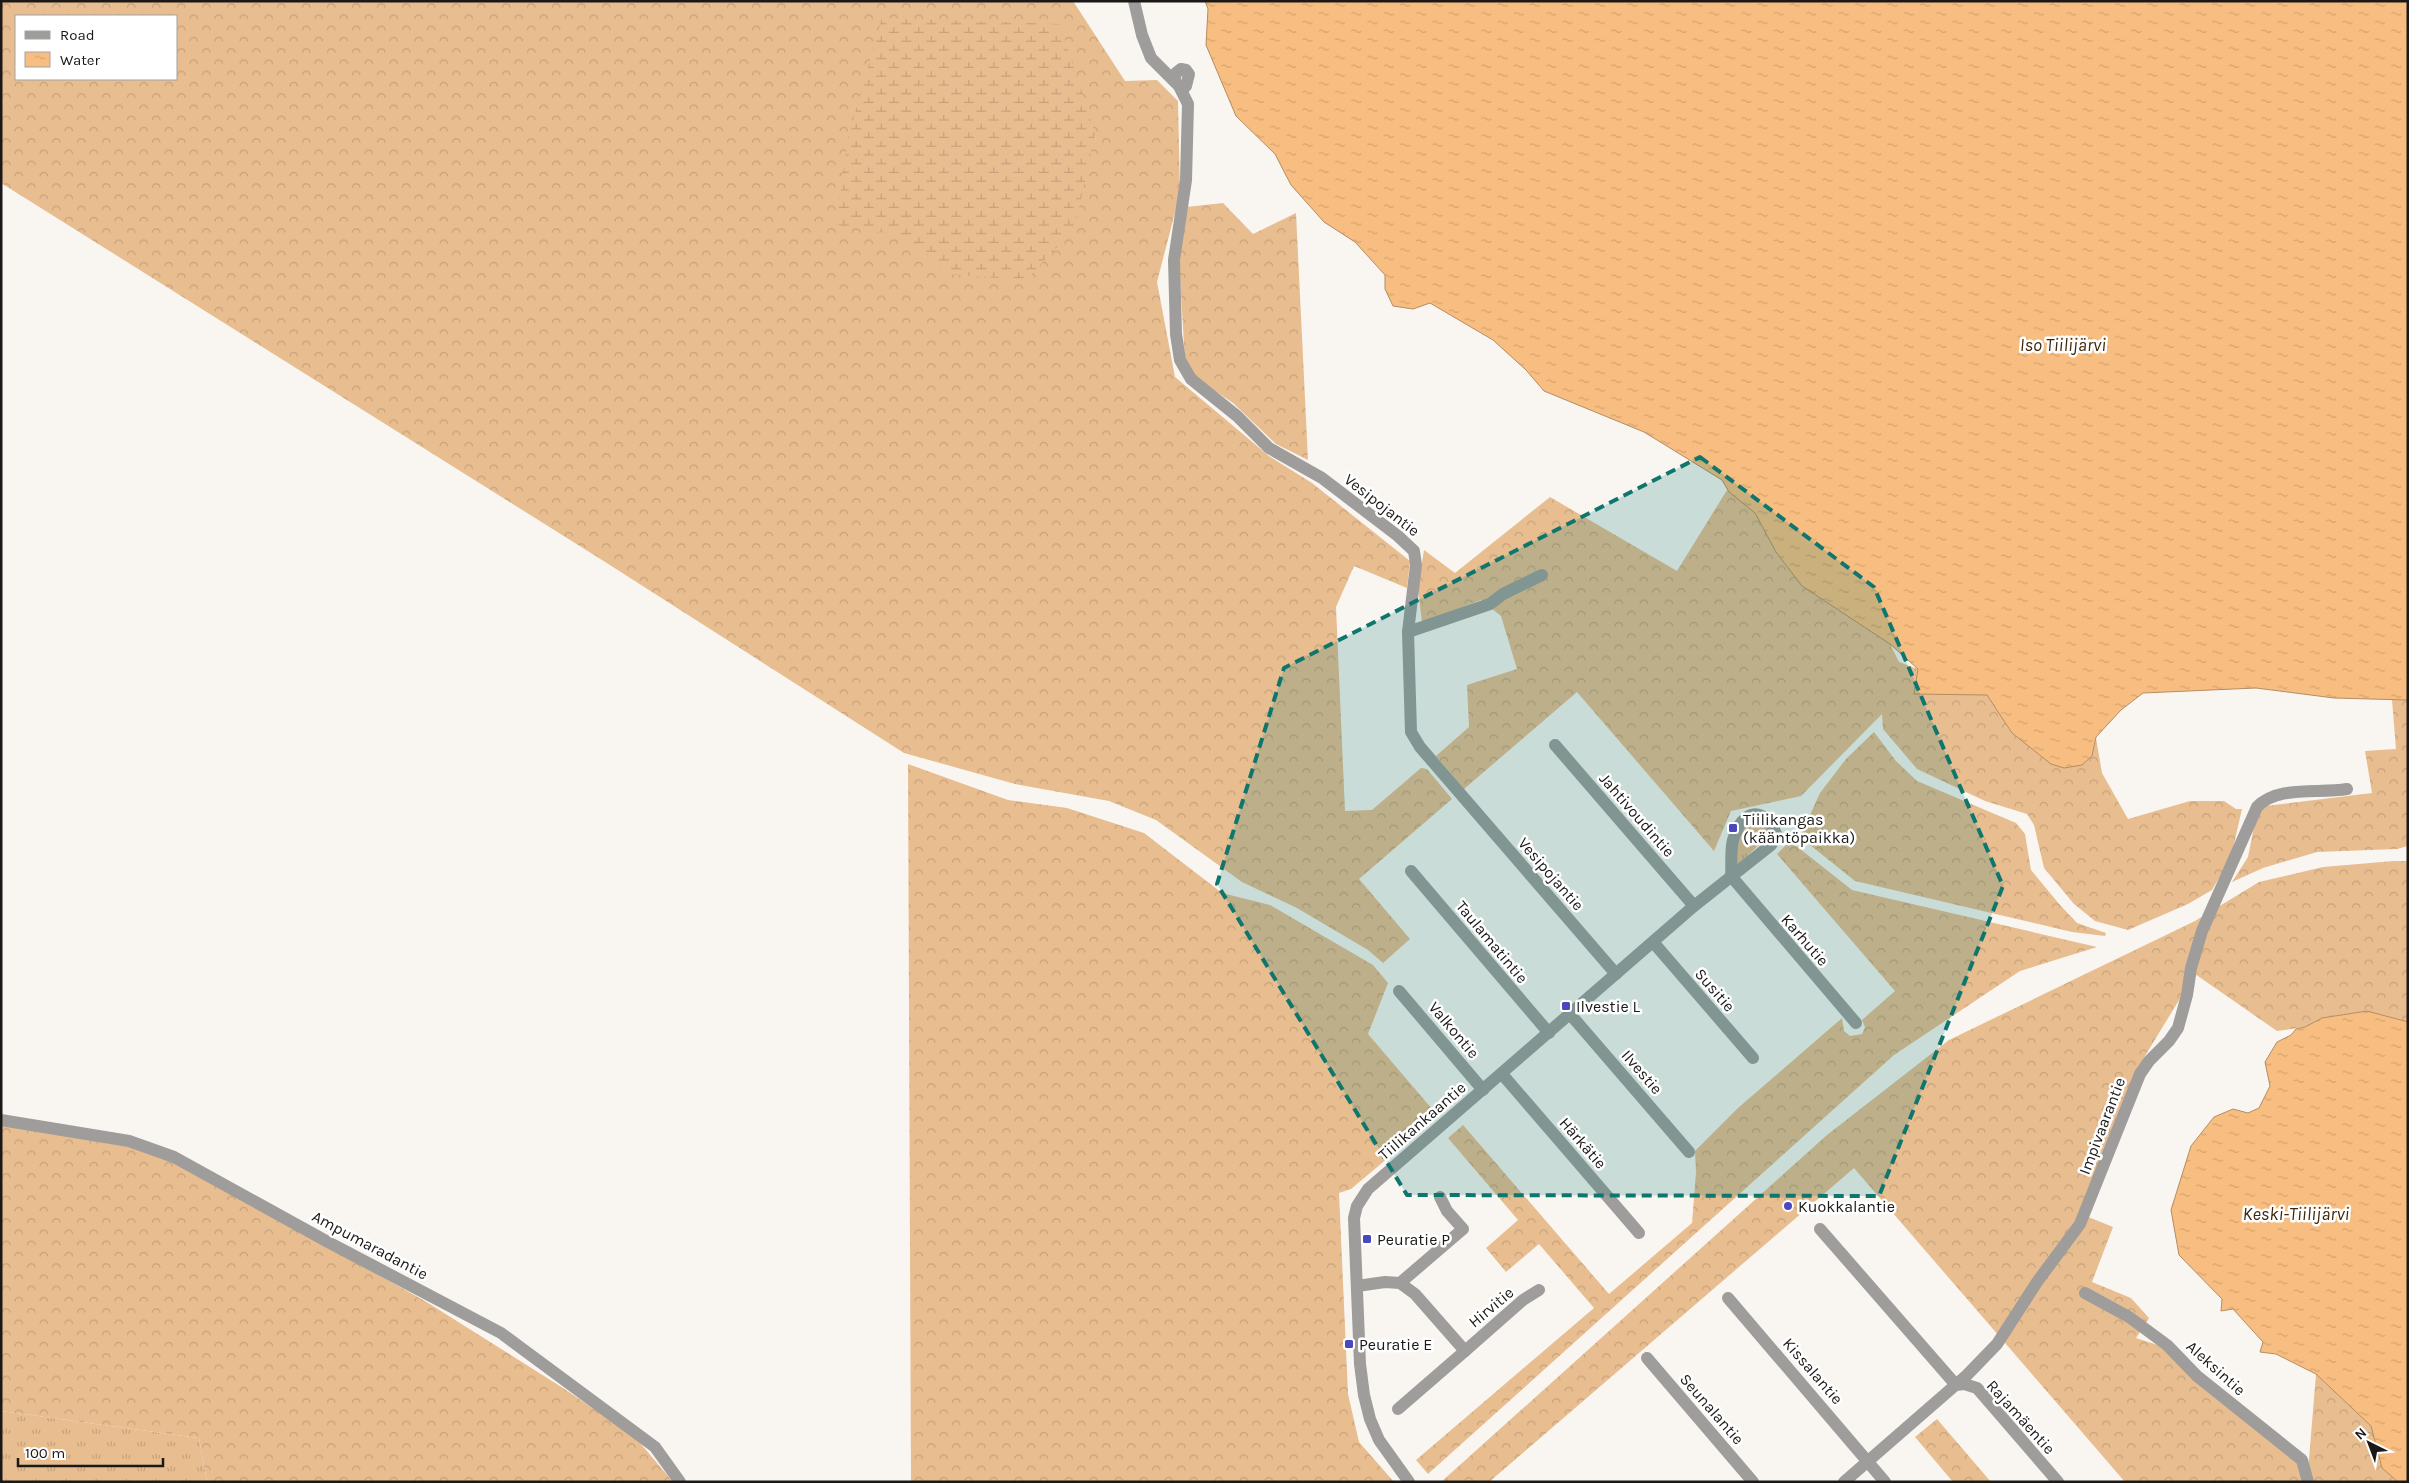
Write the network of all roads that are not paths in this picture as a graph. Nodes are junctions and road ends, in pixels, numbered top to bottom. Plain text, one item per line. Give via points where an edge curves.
1 (1134, 1) edge
2 (1542, 575) dead end
3 (1408, 632) junction
4 (1555, 745) dead end
5 (2347, 790) dead end
6 (1411, 871) dead end
7 (1731, 876) junction
8 (1694, 906) junction
9 (1653, 942) junction
10 (1616, 974) junction
11 (1399, 991) dead end
12 (1570, 1014) junction
13 (1856, 1023) dead end
14 (1549, 1033) junction
15 (1753, 1058) dead end
16 (1502, 1074) junction
17 (1483, 1090) junction
18 (1, 1120) edge
19 (1689, 1152) dead end
20 (1440, 1197) dead end
21 (1820, 1229) dead end
22 (1639, 1233) dead end
23 (1400, 1283) junction
24 (1357, 1286) junction
25 (1539, 1290) dead end
26 (2086, 1294) dead end
27 (1728, 1298) dead end
28 (1465, 1351) junction
29 (1646, 1358) dead end
30 (1956, 1385) junction
31 (1398, 1409) dead end
32 (1870, 1464) junction
33 (680, 1482) edge
34 (1409, 1482) edge
35 (1753, 1482) edge
36 (1844, 1482) edge
37 (1885, 1482) edge
38 (2058, 1482) edge
39 (2308, 1482) edge

1 - 3 street, Vesipojantie via 1148,52 1178,86 1188,104 1185,194 1174,260 1180,360 1192,379 1269,448 1322,478 1414,551 1416,565
2 - 3 street via 1490,604
3 - 10 street, Vesipojantie via 1409,721 1420,747
4 - 8 street, Jahtivoudintie
5 - 30 street, Impivaarantie via 2278,794 2265,799 2257,807 2202,931 2178,1028 2140,1074 2080,1224 1997,1344
6 - 14 street, Taulamatintie
7 - 7 street, Tiilikankaantie via 1777,836 1765,816 1748,816 1740,824 1732,842
7 - 8 street, Tiilikankaantie
7 - 13 street, Karhutie
8 - 9 street, Tiilikankaantie
9 - 10 street, Tiilikankaantie
9 - 15 street, Susitie
10 - 12 street, Tiilikankaantie
11 - 17 street, Valkontie
12 - 14 street, Tiilikankaantie
12 - 19 street, Ilvestie
14 - 16 street, Tiilikankaantie
16 - 17 street, Tiilikankaantie
16 - 22 street, Härkätie
17 - 24 street, Tiilikankaantie via 1368,1189 1357,1206 1354,1218
18 - 33 street, Ampumaradantie via 129,1141 174,1157 501,1332 655,1447
20 - 23 street via 1463,1229
21 - 30 street
23 - 24 street
23 - 28 street, Hirvitie via 1415,1294
24 - 34 street, Tiilikankaantie via 1362,1381 1367,1409 1384,1448
25 - 28 street, Hirvitie
26 - 39 street, Aleksintie via 2167,1344 2197,1376 2302,1460
27 - 32 street, Kissalantie
28 - 31 street, Hirvitie
29 - 35 street, Seunalantie
30 - 32 street, Impivaarantie
30 - 38 street, Rajamäentie via 1977,1388
32 - 36 street, Impivaarantie
32 - 37 street, Kissalantie

